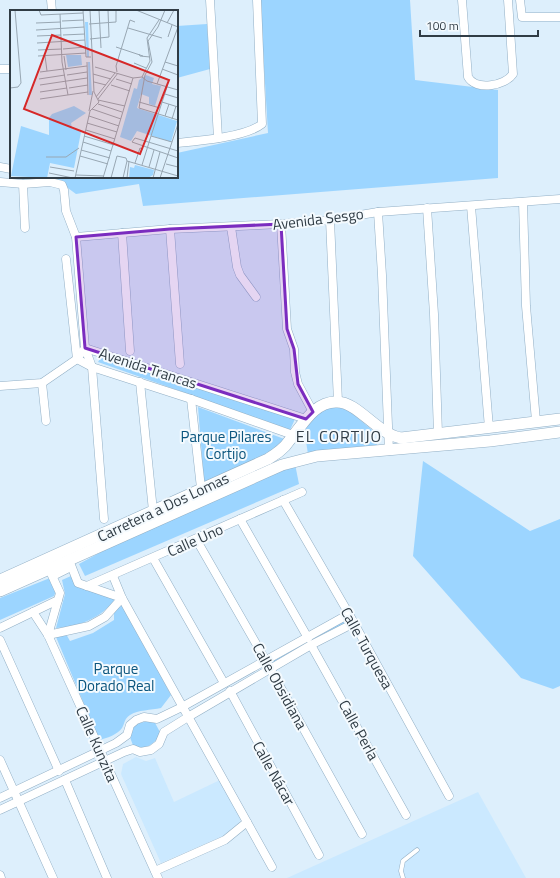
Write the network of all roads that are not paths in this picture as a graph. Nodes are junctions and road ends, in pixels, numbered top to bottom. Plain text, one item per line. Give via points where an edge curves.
1 (51, 0) edge
2 (210, 0) edge
3 (257, 0) edge
4 (462, 0) edge
5 (508, 0) edge
6 (520, 0) edge
7 (52, 10) edge
8 (560, 17) edge
9 (218, 138) junction
10 (178, 144) edge
11 (0, 167) edge
12 (10, 169) edge
13 (50, 179) edge
14 (0, 182) edge
15 (23, 184) junction
16 (560, 199) edge
17 (523, 202) junction
18 (471, 206) junction
19 (427, 208) junction
20 (378, 212) junction
21 (330, 220) junction
22 (281, 224) junction
23 (231, 227) junction
24 (25, 228) dead end
25 (170, 228) junction
26 (122, 233) junction
27 (76, 237) junction
28 (66, 258) dead end
29 (256, 298) dead end
30 (85, 348) junction
31 (130, 351) dead end
32 (77, 359) junction
33 (180, 364) dead end
34 (92, 367) junction
35 (140, 382) junction
36 (42, 383) junction
37 (0, 386) edge
38 (191, 399) junction
39 (338, 402) junction
40 (309, 415) junction
41 (560, 419) edge
42 (46, 421) dead end
43 (536, 421) junction
44 (489, 428) junction
45 (560, 432) edge
46 (387, 434) junction
47 (438, 434) junction
48 (293, 435) junction
49 (389, 451) junction
50 (201, 488) junction
51 (302, 492) dead end
52 (283, 500) junction
53 (153, 511) junction
54 (104, 519) dead end
55 (240, 519) junction
56 (103, 539) junction
57 (196, 539) junction
58 (153, 558) junction
59 (70, 564) junction
60 (51, 572) junction
61 (113, 576) junction
62 (0, 580) edge
63 (87, 586) junction
64 (0, 591) edge
65 (122, 598) junction
66 (58, 600) junction
67 (33, 612) junction
68 (349, 614) junction
69 (354, 623) junction
70 (0, 628) edge
71 (48, 635) junction
72 (0, 640) edge
73 (310, 641) junction
74 (268, 664) junction
75 (224, 683) junction
76 (230, 692) junction
77 (182, 707) junction
78 (188, 717) junction
79 (157, 719) junction
80 (164, 732) junction
81 (127, 735) junction
82 (133, 749) junction
83 (101, 751) junction
84 (0, 760) edge
85 (105, 760) junction
86 (59, 771) junction
87 (64, 780) junction
88 (14, 791) junction
89 (449, 796) dead end
90 (0, 798) edge
91 (19, 802) junction
92 (0, 810) edge
93 (406, 815) dead end
94 (247, 822) junction
95 (362, 834) dead end
96 (417, 850) dead end
97 (319, 855) dead end
98 (272, 867) dead end
99 (0, 875) edge
100 (156, 875) edge
101 (1, 878) edge
102 (53, 878) edge
103 (107, 878) edge
104 (403, 878) edge

1 - 7 street
2 - 9 street
3 - 9 street via 262,124 251,130
4 - 5 street via 468,77 471,82 478,85 509,81 513,74
6 - 8 street via 522,17
9 - 10 street
11 - 12 street
13 - 15 street
13 - 27 street via 62,185 66,211
14 - 15 street
15 - 24 street
16 - 17 street, Avenida Sesgo
17 - 18 street, Avenida Sesgo
17 - 43 street via 526,306
18 - 19 street, Avenida Sesgo
18 - 44 street
19 - 20 street, Avenida Sesgo
19 - 47 street
20 - 21 street, Avenida Sesgo
20 - 46 street
21 - 22 street, Avenida Sesgo
21 - 39 street
22 - 23 street, Avenida Sesgo
22 - 40 street via 287,329 294,349 298,384
23 - 25 street, Avenida Sesgo
23 - 29 street via 237,267
25 - 26 street, Avenida Sesgo
25 - 33 street
26 - 27 street, Avenida Sesgo
26 - 31 street
27 - 30 street
28 - 32 street
30 - 32 street, Avenida Trancas
30 - 34 street
30 - 40 street, Avenida Trancas
32 - 34 street, Avenida Trancas
32 - 36 street
34 - 35 street, Avenida Trancas
34 - 54 street
35 - 38 street, Avenida Trancas
35 - 53 street
36 - 37 street
36 - 42 street
38 - 48 street, Avenida Trancas
38 - 50 street
39 - 40 main road, Carretera a Dos Lomas via 324,405
39 - 46 main road via 353,408
40 - 48 main road, Carretera a Dos Lomas
41 - 43 main road
43 - 44 main road
44 - 47 main road
45 - 49 main road, Carretera a Dos Lomas
46 - 47 main road via 401,438
46 - 49 street
48 - 50 main road, Carretera a Dos Lomas via 285,446 268,459
49 - 56 main road, Carretera a Dos Lomas via 317,456 282,465
50 - 53 main road, Carretera a Dos Lomas
51 - 52 street, Calle Uno
52 - 55 street, Calle Uno
52 - 68 street, Calle Turquesa
53 - 56 main road, Carretera a Dos Lomas
55 - 57 street, Calle Uno
55 - 73 street, Calle Perla
56 - 59 main road, Carretera a Dos Lomas
56 - 62 main road, Carretera a Dos Lomas
57 - 58 street, Calle Uno
57 - 74 street, Calle Obsidiana
58 - 61 street, Calle Uno
58 - 75 street
59 - 60 main road, Carretera a Dos Lomas
59 - 63 street via 78,583
60 - 64 main road, Carretera a Dos Lomas
60 - 66 street via 60,593
61 - 63 street, Calle Uno
61 - 65 street
63 - 65 street
65 - 71 street via 105,617 89,626
65 - 77 street
66 - 67 street
66 - 71 street
67 - 70 street
67 - 71 street, Calle Kunzita
68 - 69 street, Calle Turquesa
68 - 73 street
69 - 73 street
69 - 89 street, Calle Turquesa
71 - 83 street, Calle Kunzita
72 - 86 street
73 - 74 street
73 - 93 street, Calle Perla
74 - 75 street
74 - 76 street
74 - 95 street, Calle Obsidiana
75 - 77 street
76 - 78 street
76 - 97 street, Calle Nácar
77 - 78 street
77 - 79 street
78 - 80 street
78 - 94 street
79 - 80 street
79 - 81 street via 144,717 136,720 130,725
80 - 82 street via 160,744 151,750 140,752
81 - 82 street
81 - 83 street
82 - 85 street
83 - 85 street, Calle Kunzita
83 - 86 street
84 - 88 street
85 - 87 street
85 - 100 street, Calle Kunzita
86 - 88 street
87 - 91 street
87 - 103 street
88 - 90 street
88 - 91 street
91 - 92 street
91 - 102 street
94 - 98 street
94 - 100 street via 225,840
96 - 104 lane via 402,861
99 - 101 street

